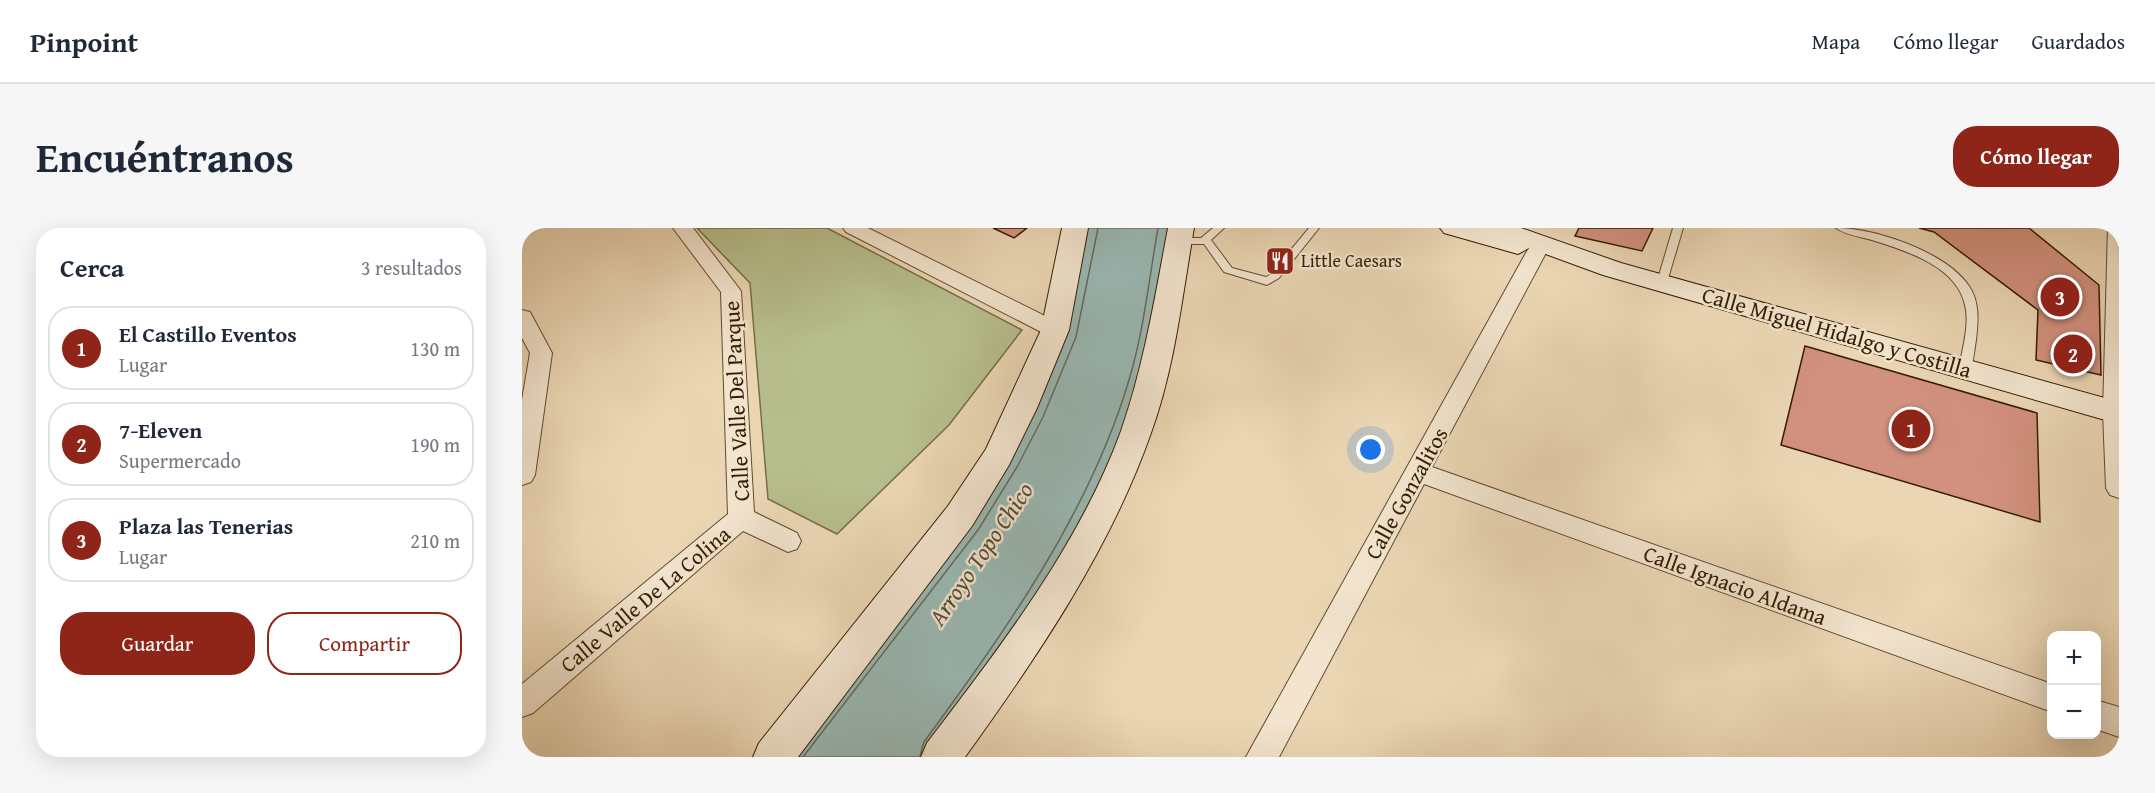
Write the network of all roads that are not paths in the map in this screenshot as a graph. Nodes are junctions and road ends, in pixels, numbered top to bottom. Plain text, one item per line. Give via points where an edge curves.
1 (683, 228) edge
2 (853, 228) edge
3 (1076, 228) edge
4 (1219, 228) edge
5 (1314, 228) edge
6 (1453, 228) edge
7 (1497, 228) edge
8 (1678, 228) edge
9 (1840, 228) edge
10 (2117, 229) edge
11 (1189, 236) edge
12 (1546, 243) edge
13 (1662, 282) junction
14 (522, 317) edge
15 (1055, 330) junction
16 (1965, 369) junction
17 (2117, 412) edge
18 (1418, 472) junction
19 (522, 475) edge
20 (2119, 488) edge
21 (741, 518) junction
22 (788, 541) dead end
23 (2047, 696) edge
24 (522, 703) edge
25 (2101, 715) edge
26 (2119, 722) edge
27 (773, 753) edge
28 (941, 757) edge
29 (1262, 757) edge

1 - 21 street, Calle Valle Del Parque via 731,291
2 - 15 street
3 - 15 main road
4 - 11 lane
5 - 11 lane via 1267,281 1228,270
6 - 12 main road
7 - 12 main road
8 - 13 lane
9 - 16 lane via 1923,255 1962,287 1971,308
10 - 17 street
11 - 28 main road via 1151,385 1132,442 1073,561 1003,674
12 - 13 main road, Calle Miguel Hidalgo y Costilla
12 - 18 street, Calle Gonzalitos
13 - 16 main road, Calle Miguel Hidalgo y Costilla
14 - 19 street via 541,353
15 - 27 main road via 998,456 960,516
16 - 17 main road, Calle Miguel Hidalgo y Costilla
17 - 20 street
18 - 23 street, Calle Ignacio Aldama
18 - 29 street, Calle Gonzalitos
21 - 22 street
21 - 24 street, Calle Valle De La Colina
25 - 26 street

